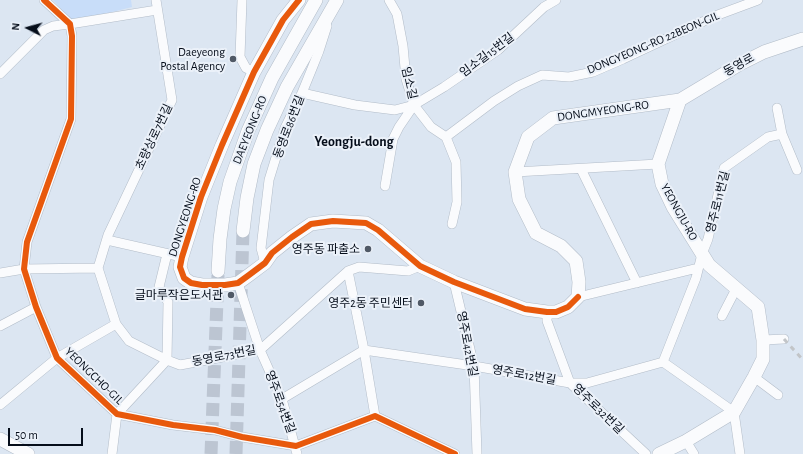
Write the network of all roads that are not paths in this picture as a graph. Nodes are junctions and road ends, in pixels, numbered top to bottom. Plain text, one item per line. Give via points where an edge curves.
1 (44, 0) edge
2 (156, 0) edge
3 (242, 0) edge
4 (337, 0) edge
5 (344, 0) edge
6 (389, 0) edge
7 (556, 0) edge
8 (758, 0) edge
9 (299, 1) edge
10 (314, 2) edge
11 (157, 10) junction
12 (330, 12) junction
13 (70, 24) junction
14 (803, 39) edge
15 (254, 72) junction
16 (0, 74) edge
17 (302, 93) junction
18 (680, 100) junction
19 (414, 105) junction
20 (777, 108) dead end
21 (782, 134) junction
22 (446, 137) junction
23 (658, 164) junction
24 (581, 169) junction
25 (797, 170) dead end
26 (514, 172) junction
27 (385, 186) dead end
28 (452, 224) dead end
29 (243, 232) tunnel mouth
30 (107, 240) junction
31 (166, 254) junction
32 (702, 254) junction
33 (182, 257) junction
34 (265, 262) junction
35 (420, 266) junction
36 (98, 268) junction
37 (698, 268) junction
38 (24, 269) junction
39 (218, 271) tunnel mouth
40 (348, 271) junction
41 (0, 273) edge
42 (238, 282) junction
43 (454, 282) junction
44 (637, 283) junction
45 (736, 289) junction
46 (578, 297) junction
47 (36, 307) junction
48 (546, 312) junction
49 (722, 316) dead end
50 (116, 324) junction
51 (0, 326) edge
52 (784, 339) dead end
53 (763, 340) junction
54 (260, 350) junction
55 (364, 350) junction
56 (56, 358) junction
57 (167, 360) junction
58 (663, 362) junction
59 (474, 366) junction
60 (754, 378) junction
61 (570, 383) junction
62 (778, 395) dead end
63 (282, 399) junction
64 (0, 405) edge
65 (734, 412) junction
66 (117, 414) junction
67 (375, 416) junction
68 (0, 439) edge
69 (686, 441) junction
70 (297, 450) edge
71 (28, 454) edge
72 (112, 454) edge
73 (455, 454) edge
74 (477, 454) edge
75 (646, 454) edge
76 (658, 454) edge
77 (694, 454) edge
78 (740, 454) edge

1 - 13 street
2 - 11 street, 초량상로7번길
3 - 15 street via 240,57 246,68
4 - 12 street, DAEYEONG-RO
5 - 12 street
6 - 19 street, 임소길 via 397,14 406,79
7 - 19 street, 임소길15번길 via 544,7 498,50
8 - 22 street, DONGYEONG-RO 22BEON-GIL via 715,16 593,72 569,76 542,75 494,101
9 - 15 street, DONGYEONG-RO via 283,20
10 - 39 street, DAEYEONG-RO via 272,78 248,131 226,200
11 - 13 street
11 - 30 street, 초량상로7번길 via 172,100
12 - 17 street, 동영로86번길 via 319,51
12 - 29 street, DAEYEONG-RO via 287,87 267,130 254,164
13 - 16 street via 44,30
13 - 38 street, YEONGCHO-GIL via 71,119 27,242
14 - 18 street, 동영로 via 764,52
15 - 33 street, DONGYEONG-RO via 204,191
17 - 19 street via 354,105 395,110
17 - 34 street, 동영로86번길 via 285,128 269,180 261,248
18 - 23 street
18 - 26 street, DONGMYEONG-RO via 553,118 528,137
19 - 22 street, 임소길 via 431,128
19 - 27 street via 393,139
20 - 21 street
21 - 25 street
21 - 32 street, 영주로11번길 via 768,137 724,168 708,239
22 - 28 street via 456,162 457,202
23 - 24 street
23 - 32 street, YEONGJU-RO via 662,184 673,207
24 - 26 street
24 - 44 street
26 - 46 street via 519,199 536,232 560,246 576,261
30 - 31 street
30 - 36 street, 초량상로7번길
31 - 33 street
31 - 57 street via 159,287 168,302
32 - 37 street
32 - 45 street, YEONGJU-RO
33 - 42 street, DONGYEONG-RO via 180,267 184,278 191,283 226,286
34 - 35 street, DONGYEONG-RO via 272,253 311,224 333,221 369,224
34 - 42 street, DONGYEONG-RO
35 - 40 street via 408,271 359,267
35 - 43 street, DONGYEONG-RO
36 - 38 street
36 - 50 street, 동영로73번길
37 - 44 street
37 - 58 street
38 - 41 street
38 - 47 street, YEONGCHO-GIL
40 - 54 street, 동영로73번길
40 - 55 street
42 - 54 street, 영주로54번길
43 - 48 street, DONGYEONG-RO via 525,309
43 - 59 street, 영주로42번길
44 - 46 street
45 - 49 street
45 - 53 street, YEONGJU-RO via 758,307
46 - 48 street, DONGYEONG-RO via 568,307 556,312
47 - 51 street
47 - 56 street, YEONGCHO-GIL
48 - 61 street, 영주로32번길
50 - 56 street
50 - 57 street, 동영로73번길 via 130,341
52 - 53 street
53 - 60 street, YEONGJU-RO via 763,359
54 - 57 street, 동영로73번길 via 180,365
54 - 63 street, 영주로54번길
55 - 59 street, 영주로12번길
55 - 63 street
55 - 67 street
56 - 64 street
56 - 66 street, YEONGCHO-GIL
57 - 66 street
58 - 61 street, 영주로12번길 via 587,383
58 - 65 street
59 - 61 street, 영주로12번길
59 - 74 street, 영주로42번길
60 - 62 street
60 - 65 street, YEONGJU-RO
61 - 75 street, 영주로32번길
63 - 70 street, 영주로54번길
65 - 69 street, YEONGJU-RO
65 - 78 street
66 - 70 street, YEONGCHO-GIL via 215,430
66 - 72 street
67 - 70 street
67 - 73 street
68 - 71 street
69 - 76 street, YEONGJU-RO
69 - 77 street

